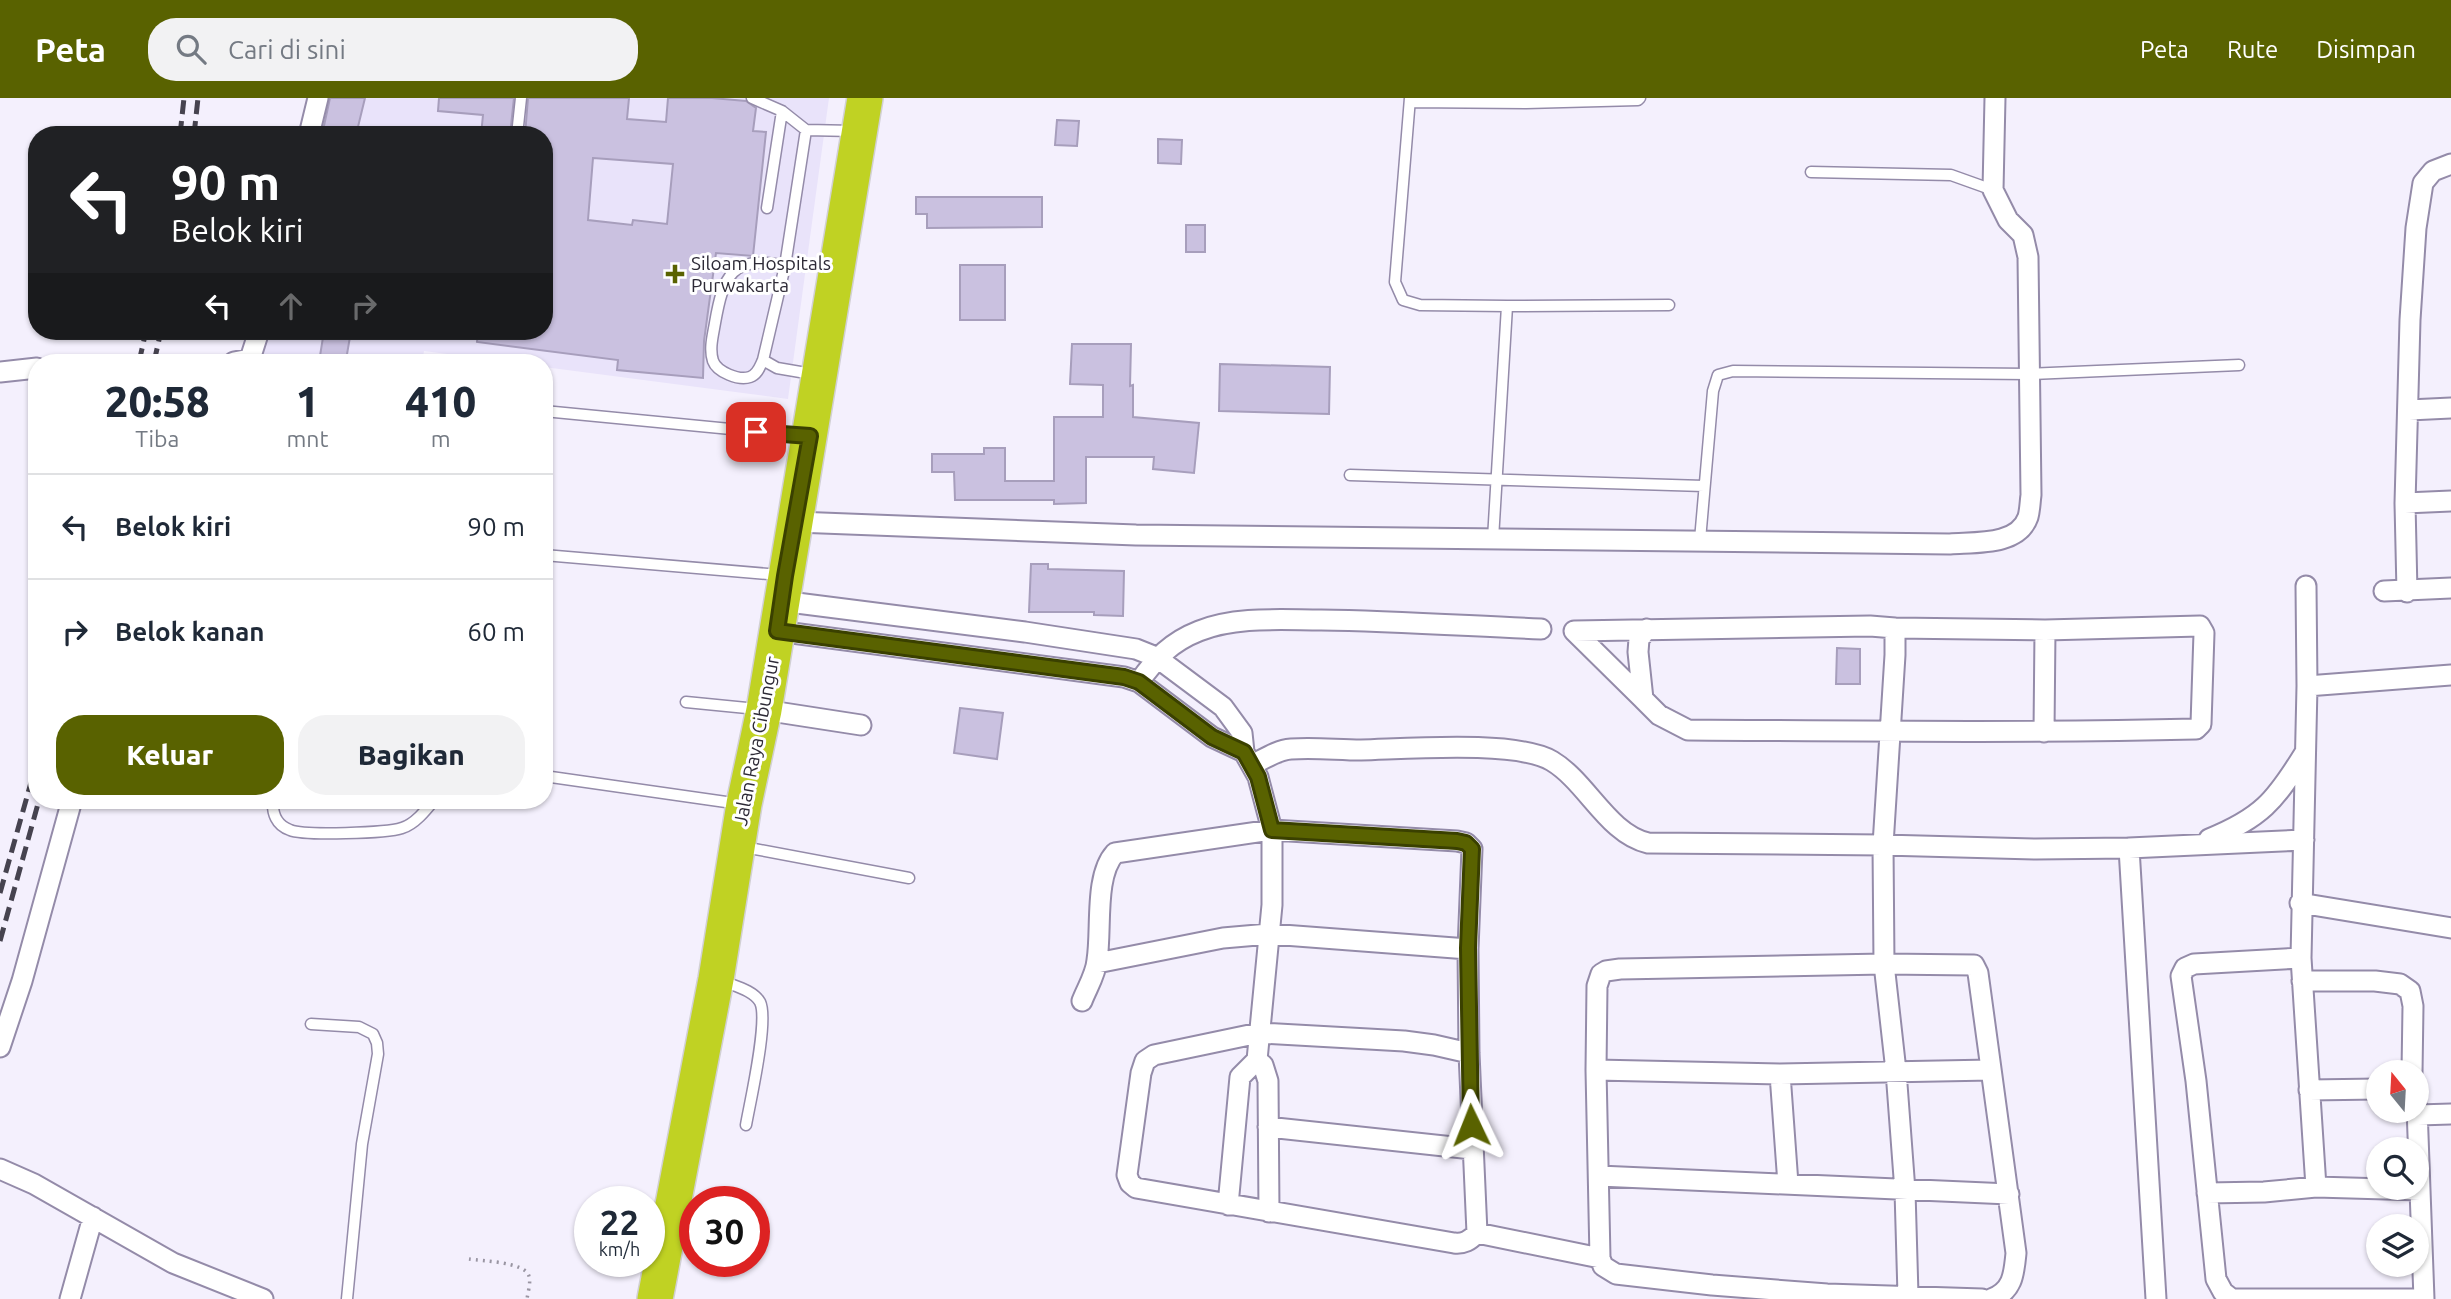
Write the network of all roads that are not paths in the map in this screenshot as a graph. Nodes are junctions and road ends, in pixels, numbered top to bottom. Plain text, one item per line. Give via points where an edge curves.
1 (318, 98) edge
2 (521, 98) edge
3 (752, 98) edge
4 (1640, 98) edge
5 (1995, 98) edge
6 (1410, 100) edge
7 (782, 111) junction
8 (862, 115) edge
9 (311, 126) edge
10 (518, 126) edge
11 (806, 130) junction
12 (2451, 164) edge
13 (1811, 172) dead end
14 (1993, 190) junction
15 (767, 208) dead end
16 (785, 266) junction
17 (1668, 305) dead end
18 (1507, 306) junction
19 (763, 360) junction
20 (2239, 365) dead end
21 (28, 369) edge
22 (0, 372) edge
23 (2029, 374) junction
24 (820, 375) junction
25 (2451, 408) edge
26 (2409, 410) junction
27 (553, 412) edge
28 (810, 436) junction
29 (1350, 475) dead end
30 (1497, 481) junction
31 (1704, 486) junction
32 (2451, 501) edge
33 (2405, 503) junction
34 (796, 522) junction
35 (1493, 539) junction
36 (1700, 540) junction
37 (553, 557) edge
38 (2306, 586) dead end
39 (2451, 589) edge
40 (2384, 591) dead end
41 (2407, 592) junction
42 (781, 603) junction
43 (1895, 628) junction
44 (1541, 629) dead end
45 (1647, 629) junction
46 (1002, 630) junction
47 (2045, 630) junction
48 (1156, 657) junction
49 (996, 659) junction
50 (2451, 675) edge
51 (1139, 682) junction
52 (2307, 686) junction
53 (1643, 699) junction
54 (686, 702) dead end
55 (764, 710) junction
56 (861, 725) dead end
57 (1889, 729) junction
58 (2044, 732) junction
59 (2305, 754) junction
60 (1248, 759) junction
61 (553, 777) edge
62 (744, 804) junction
63 (70, 809) edge
64 (272, 809) edge
65 (427, 809) edge
66 (1272, 830) junction
67 (2304, 840) junction
68 (1884, 845) junction
69 (2193, 845) junction
70 (736, 846) junction
71 (2129, 848) junction
72 (909, 878) dead end
73 (2300, 903) junction
74 (2451, 928) edge
75 (1269, 934) junction
76 (1468, 948) junction
77 (2301, 958) junction
78 (1097, 963) junction
79 (1884, 964) junction
80 (716, 979) junction
81 (2302, 981) junction
82 (1082, 1001) dead end
83 (311, 1024) dead end
84 (1259, 1034) junction
85 (0, 1047) edge
86 (1469, 1053) junction
87 (1257, 1060) junction
88 (2412, 1060) edge
89 (1596, 1070) junction
90 (1991, 1070) junction
91 (1896, 1071) junction
92 (1780, 1074) junction
93 (2366, 1089) edge
94 (2309, 1090) junction
95 (2429, 1113) edge
96 (2451, 1114) edge
97 (746, 1125) dead end
98 (1268, 1127) junction
99 (1472, 1149) junction
100 (0, 1169) edge
101 (1599, 1176) junction
102 (1788, 1184) junction
103 (2316, 1187) junction
104 (2366, 1188) edge
105 (1905, 1191) junction
106 (2207, 1193) junction
107 (2009, 1194) junction
108 (2420, 1200) edge
109 (1228, 1205) junction
110 (1269, 1212) junction
111 (93, 1217) junction
112 (1477, 1233) junction
113 (1600, 1258) junction
114 (1908, 1296) junction
115 (70, 1299) edge
116 (263, 1299) edge
117 (347, 1299) edge
118 (655, 1299) edge
119 (1982, 1299) edge
120 (1991, 1299) edge
121 (2156, 1299) edge
122 (2425, 1299) edge

1 - 9 street
2 - 10 lane
3 - 7 lane
4 - 6 lane via 1526,103
5 - 14 street
6 - 18 lane via 1395,282 1403,300 1420,305
7 - 11 lane
7 - 15 lane
8 - 11 lane
8 - 24 highway, Jalan Raya Cibungur
11 - 16 lane
12 - 26 street via 2433,171 2421,188 2410,320
13 - 14 lane via 1951,175
14 - 23 street via 2008,219 2023,235 2028,257
16 - 19 lane
16 - 19 lane via 765,261 744,264 727,280 718,308 711,346 718,368 737,377 750,377
17 - 18 lane
18 - 30 lane
19 - 24 lane via 778,368
20 - 23 lane
21 - 22 street
23 - 31 lane via 1733,371 1718,375
23 - 36 street via 2031,495 2028,518 2020,530 2000,540 1950,544
24 - 28 highway, Jalan Raya Cibungur
25 - 26 street
26 - 33 street
27 - 28 lane
28 - 34 highway, Jalan Raya Cibungur
29 - 30 lane
30 - 31 lane
30 - 35 lane
31 - 36 lane
32 - 33 street
33 - 41 street
34 - 35 street via 1136,535
34 - 42 highway, Jalan Raya Cibungur
35 - 36 street
37 - 42 lane
38 - 52 street
39 - 41 street
40 - 41 street
42 - 46 street
42 - 49 street
42 - 55 highway, Jalan Raya Cibungur
43 - 45 street
43 - 47 street
43 - 57 street
44 - 48 street via 1282,620 1219,625 1188,636
45 - 53 street via 1637,652
45 - 53 street via 1573,631
46 - 48 street via 1136,649
46 - 49 street
47 - 58 street
47 - 58 street via 2200,626 2204,633 2202,720 2196,729
48 - 51 street
48 - 60 street via 1223,707 1242,733
49 - 51 street
50 - 52 street
51 - 60 street
52 - 59 street
53 - 57 street via 1659,715 1688,730
54 - 55 lane
55 - 56 street
55 - 62 highway, Jalan Raya Cibungur
57 - 58 street
57 - 68 street
59 - 67 street
59 - 69 street via 2271,803 2235,828
60 - 66 street via 1258,777
60 - 68 street via 1290,749 1531,752 1570,776 1620,830 1648,844
61 - 62 lane
62 - 70 highway, Jalan Raya Cibungur
63 - 85 street
64 - 65 lane via 279,823 291,831 367,834 404,828
66 - 75 street
66 - 76 street via 1466,843 1472,849
66 - 78 street via 1115,853 1103,876
67 - 69 street
67 - 73 street
68 - 71 street
68 - 79 street
69 - 71 street
70 - 72 lane
70 - 80 highway, Jalan Raya Cibungur
71 - 121 street
73 - 74 street
73 - 77 street
75 - 76 street
75 - 78 street via 1212,939
75 - 84 street
76 - 86 street
77 - 81 street
77 - 106 street via 2194,964 2181,976
78 - 82 street
79 - 89 street via 1606,971 1597,986
79 - 90 street via 1974,965
79 - 91 street
80 - 97 lane via 753,994 761,1003 763,1021
80 - 118 highway, Jalan Raya Cibungur
81 - 88 street via 2375,981 2400,984 2410,991
81 - 94 street
83 - 117 lane via 359,1027 373,1034 377,1043
84 - 86 street via 1404,1041
84 - 87 street
84 - 109 street via 1154,1055 1145,1061 1141,1073 1127,1175 1130,1183 1136,1188
86 - 99 street
87 - 98 street via 1269,1081
87 - 109 street via 1240,1077
89 - 92 street
89 - 101 street
90 - 91 street
90 - 107 street
91 - 92 street
91 - 105 street
92 - 102 street
93 - 94 street
94 - 103 street
95 - 96 street
98 - 99 street
98 - 110 street
99 - 112 street
100 - 111 street
101 - 102 street
101 - 113 street
102 - 105 street
103 - 104 street
103 - 106 street
105 - 107 street
105 - 114 street
106 - 122 street via 2216,1279 2232,1299
107 - 120 street via 2014,1276 2001,1295
108 - 122 street
109 - 110 street
110 - 112 street via 1463,1244
111 - 115 street
111 - 116 street via 173,1263
112 - 113 street
113 - 114 street via 1603,1266 1616,1274 1814,1293
114 - 119 street

